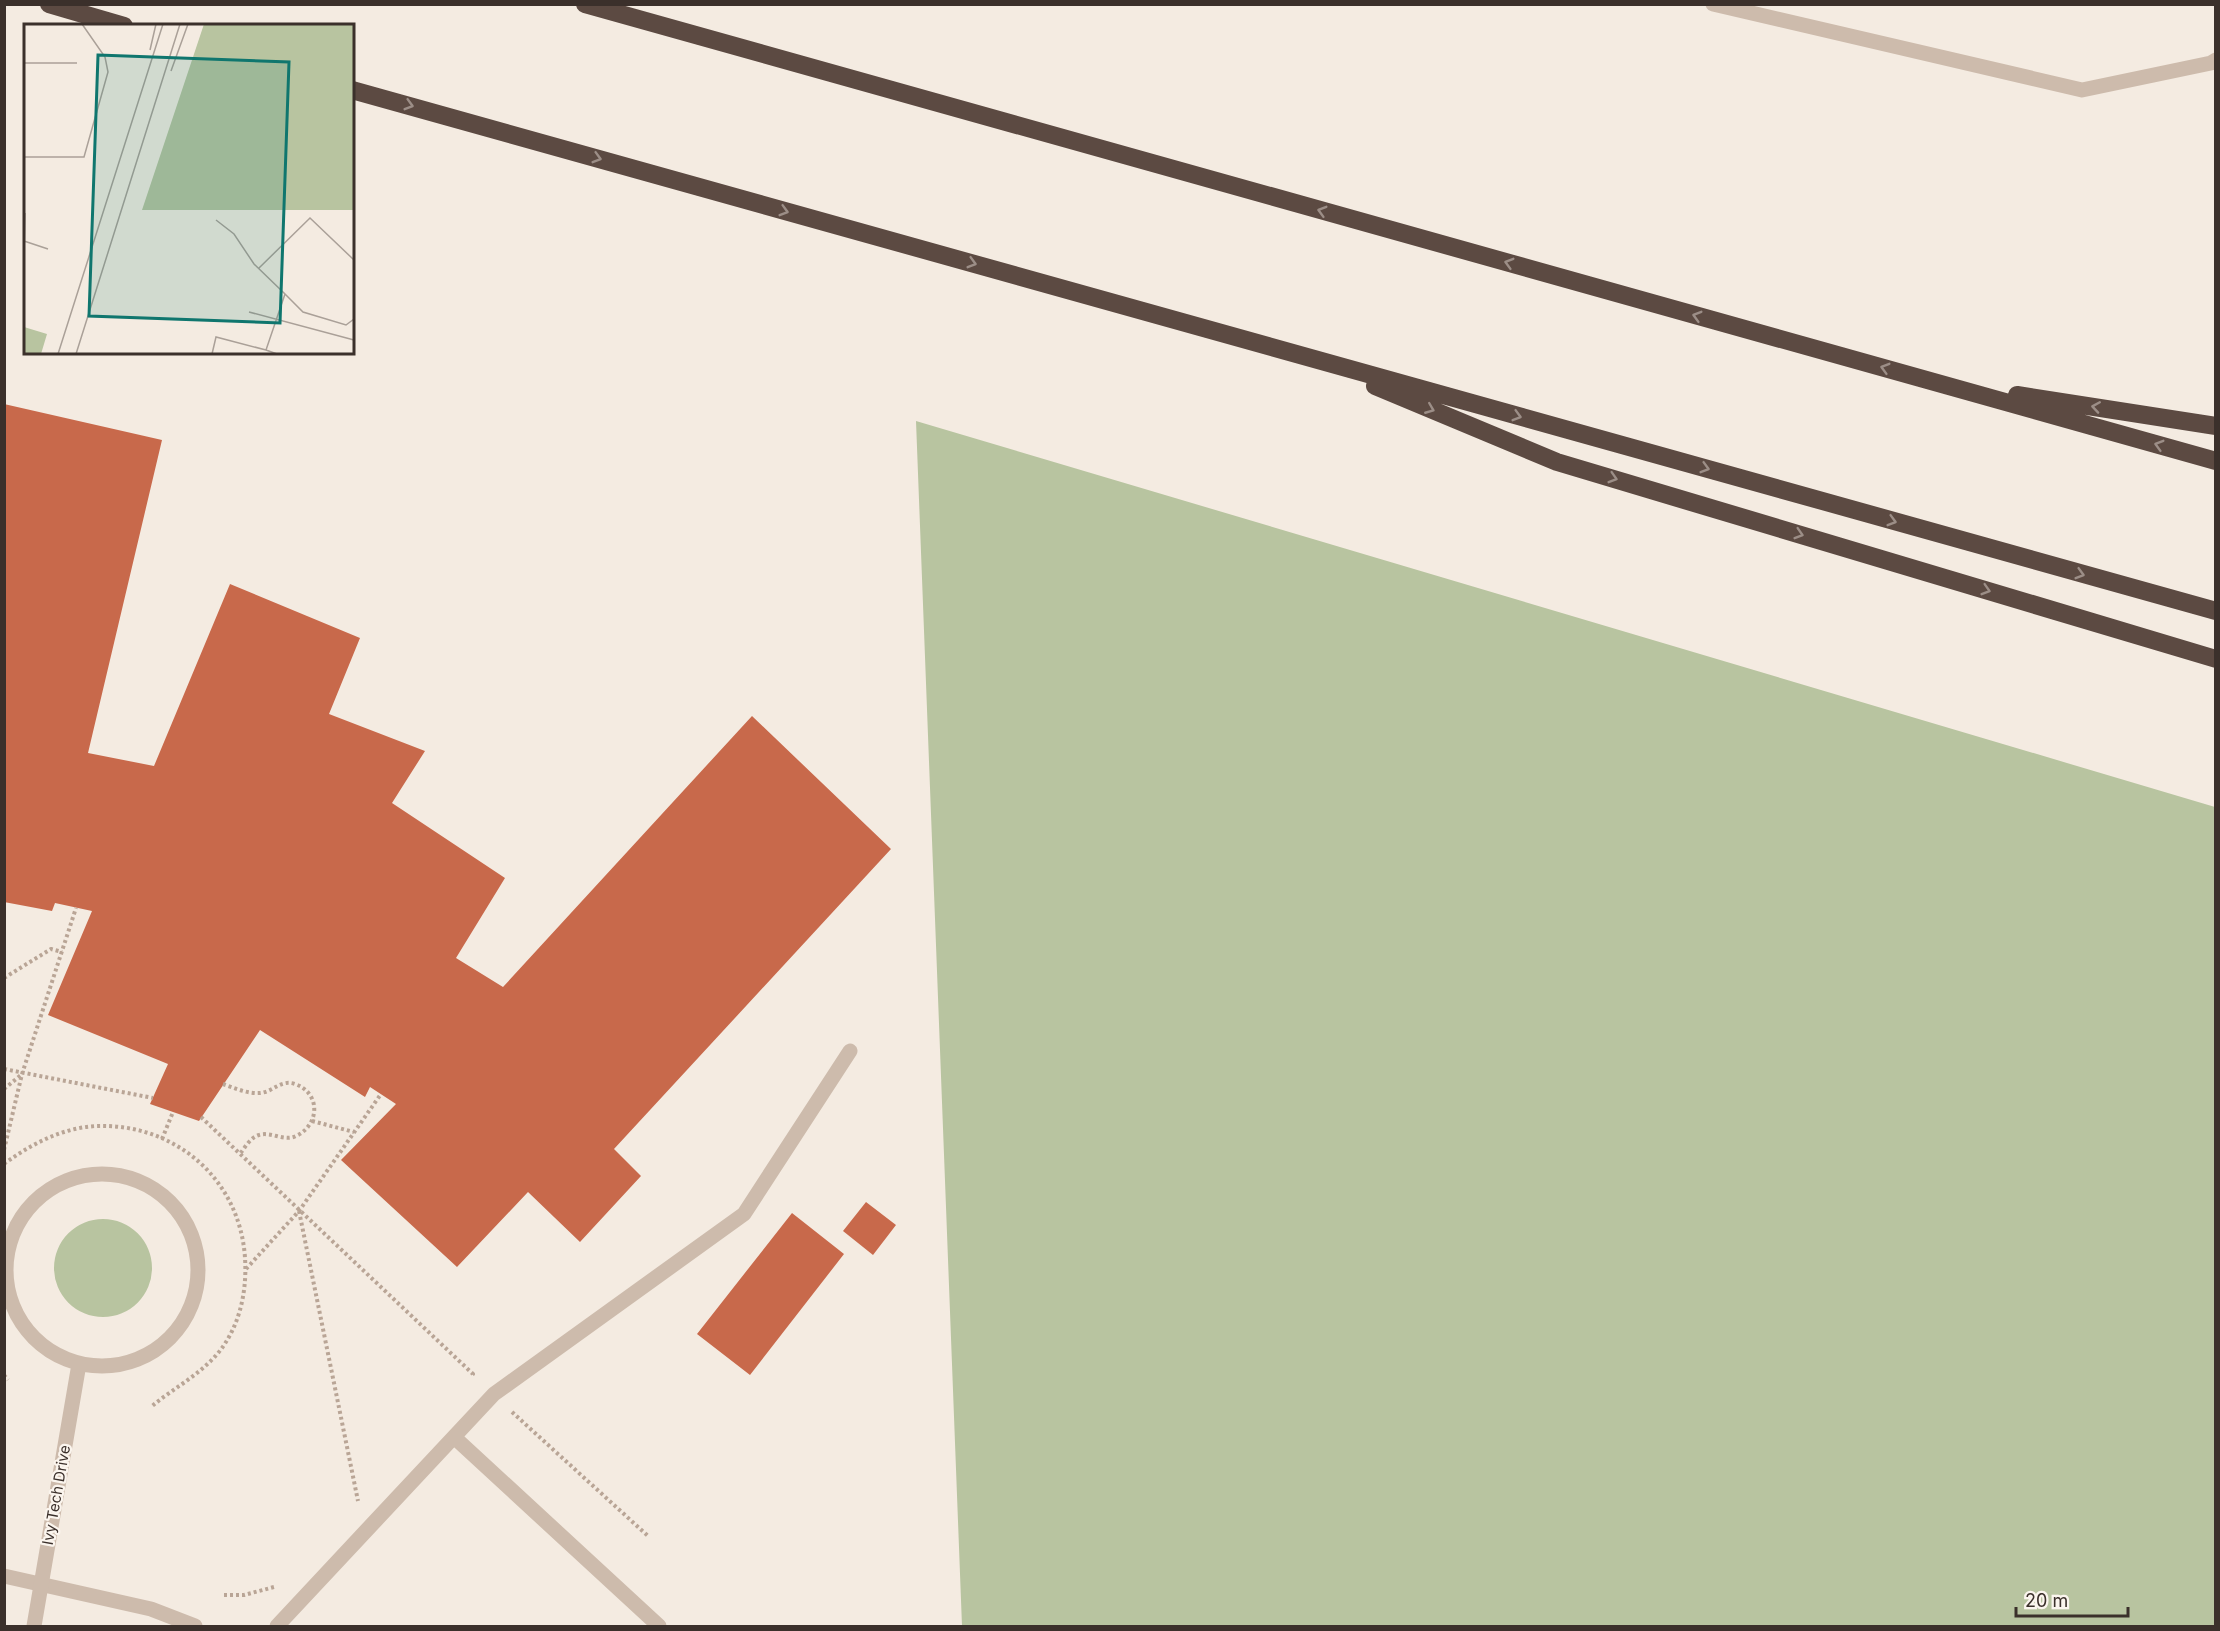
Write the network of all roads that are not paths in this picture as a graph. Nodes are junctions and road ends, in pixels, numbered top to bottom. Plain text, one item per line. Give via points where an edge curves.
1 (49, 4) edge
2 (585, 4) edge
3 (1713, 4) edge
4 (117, 24) edge
5 (2216, 60) edge
6 (354, 91) edge
7 (1299, 355) junction
8 (1941, 384) junction
9 (2216, 426) edge
10 (2216, 461) edge
11 (2216, 611) edge
12 (2216, 659) edge
13 (850, 1051) dead end
14 (79, 1364) junction
15 (454, 1437) junction
16 (4, 1576) edge
17 (41, 1585) junction
18 (34, 1626) edge
19 (195, 1626) edge
20 (277, 1626) edge
21 (659, 1626) edge

1 - 4 highway
8 -> 2 highway
3 - 5 street via 2082,90
6 -> 7 highway
7 -> 11 highway
7 -> 12 highway via 1557,462
9 -> 8 highway
10 -> 8 highway
13 - 15 street via 744,1214 494,1394
14 - 14 street via 111,1367 143,1358 170,1339 189,1312 198,1280 196,1249 184,1221 165,1197 138,1181 108,1174 78,1177 59,1185 27,1210 11,1237 6,1267 10,1300 25,1329 48,1351
14 - 17 street, Ivy Tech Drive
15 - 20 street
15 - 21 street
16 - 17 street
17 - 18 street, Ivy Tech Drive
17 - 19 street via 151,1610

